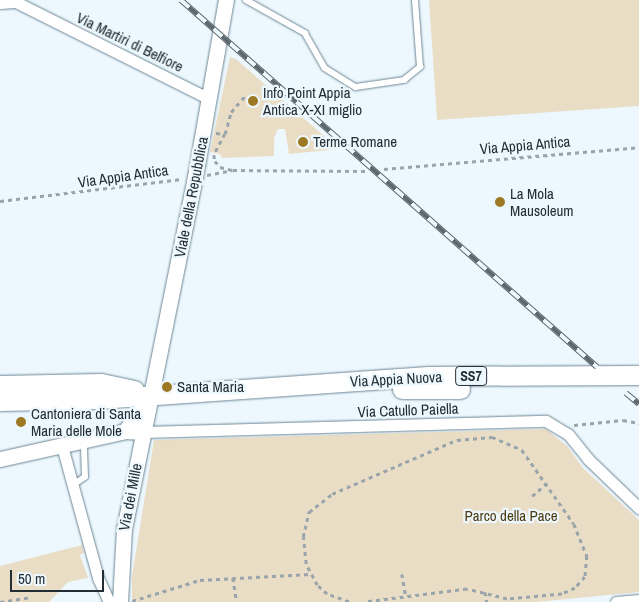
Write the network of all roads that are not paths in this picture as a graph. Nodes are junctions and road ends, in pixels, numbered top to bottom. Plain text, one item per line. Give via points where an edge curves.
1 (226, 0) edge
2 (246, 0) edge
3 (415, 0) edge
4 (13, 1) edge
5 (0, 3) edge
6 (208, 98) junction
7 (639, 375) edge
8 (0, 385) edge
9 (304, 385) junction
10 (639, 386) edge
11 (152, 394) junction
12 (0, 401) edge
13 (125, 431) junction
14 (143, 432) junction
15 (84, 441) junction
16 (62, 446) junction
17 (0, 459) edge
18 (73, 485) junction
19 (639, 508) edge
20 (639, 600) edge
21 (109, 602) edge
22 (122, 602) edge
23 (616, 602) edge

1 - 6 street, Viale della Repubblica
2 - 3 lane via 305,33 325,68 356,88 404,80 420,67
4 - 5 street
4 - 6 street, Via Martiri di Belfiore
6 - 11 street, Viale della Repubblica
7 - 9 main road, Via Appia Nuova / SS7 via 428,376
8 - 11 main road, Via Appia Nuova / SS7 via 101,383
9 - 10 main road, Via Appia Nuova / SS7 via 428,390
9 - 11 main road, Via Appia Nuova / SS7
11 - 12 main road, Via Appia Nuova / SS7 via 99,399
11 - 13 street
11 - 14 street, Via dei Mille
13 - 14 street
13 - 15 street
14 - 19 street, Via Catullo Paiella via 537,420 562,428 588,459
14 - 22 street, Via dei Mille via 123,539
15 - 16 street
15 - 18 lane via 85,477
16 - 17 street
16 - 18 street
18 - 21 street via 98,578
20 - 23 street

